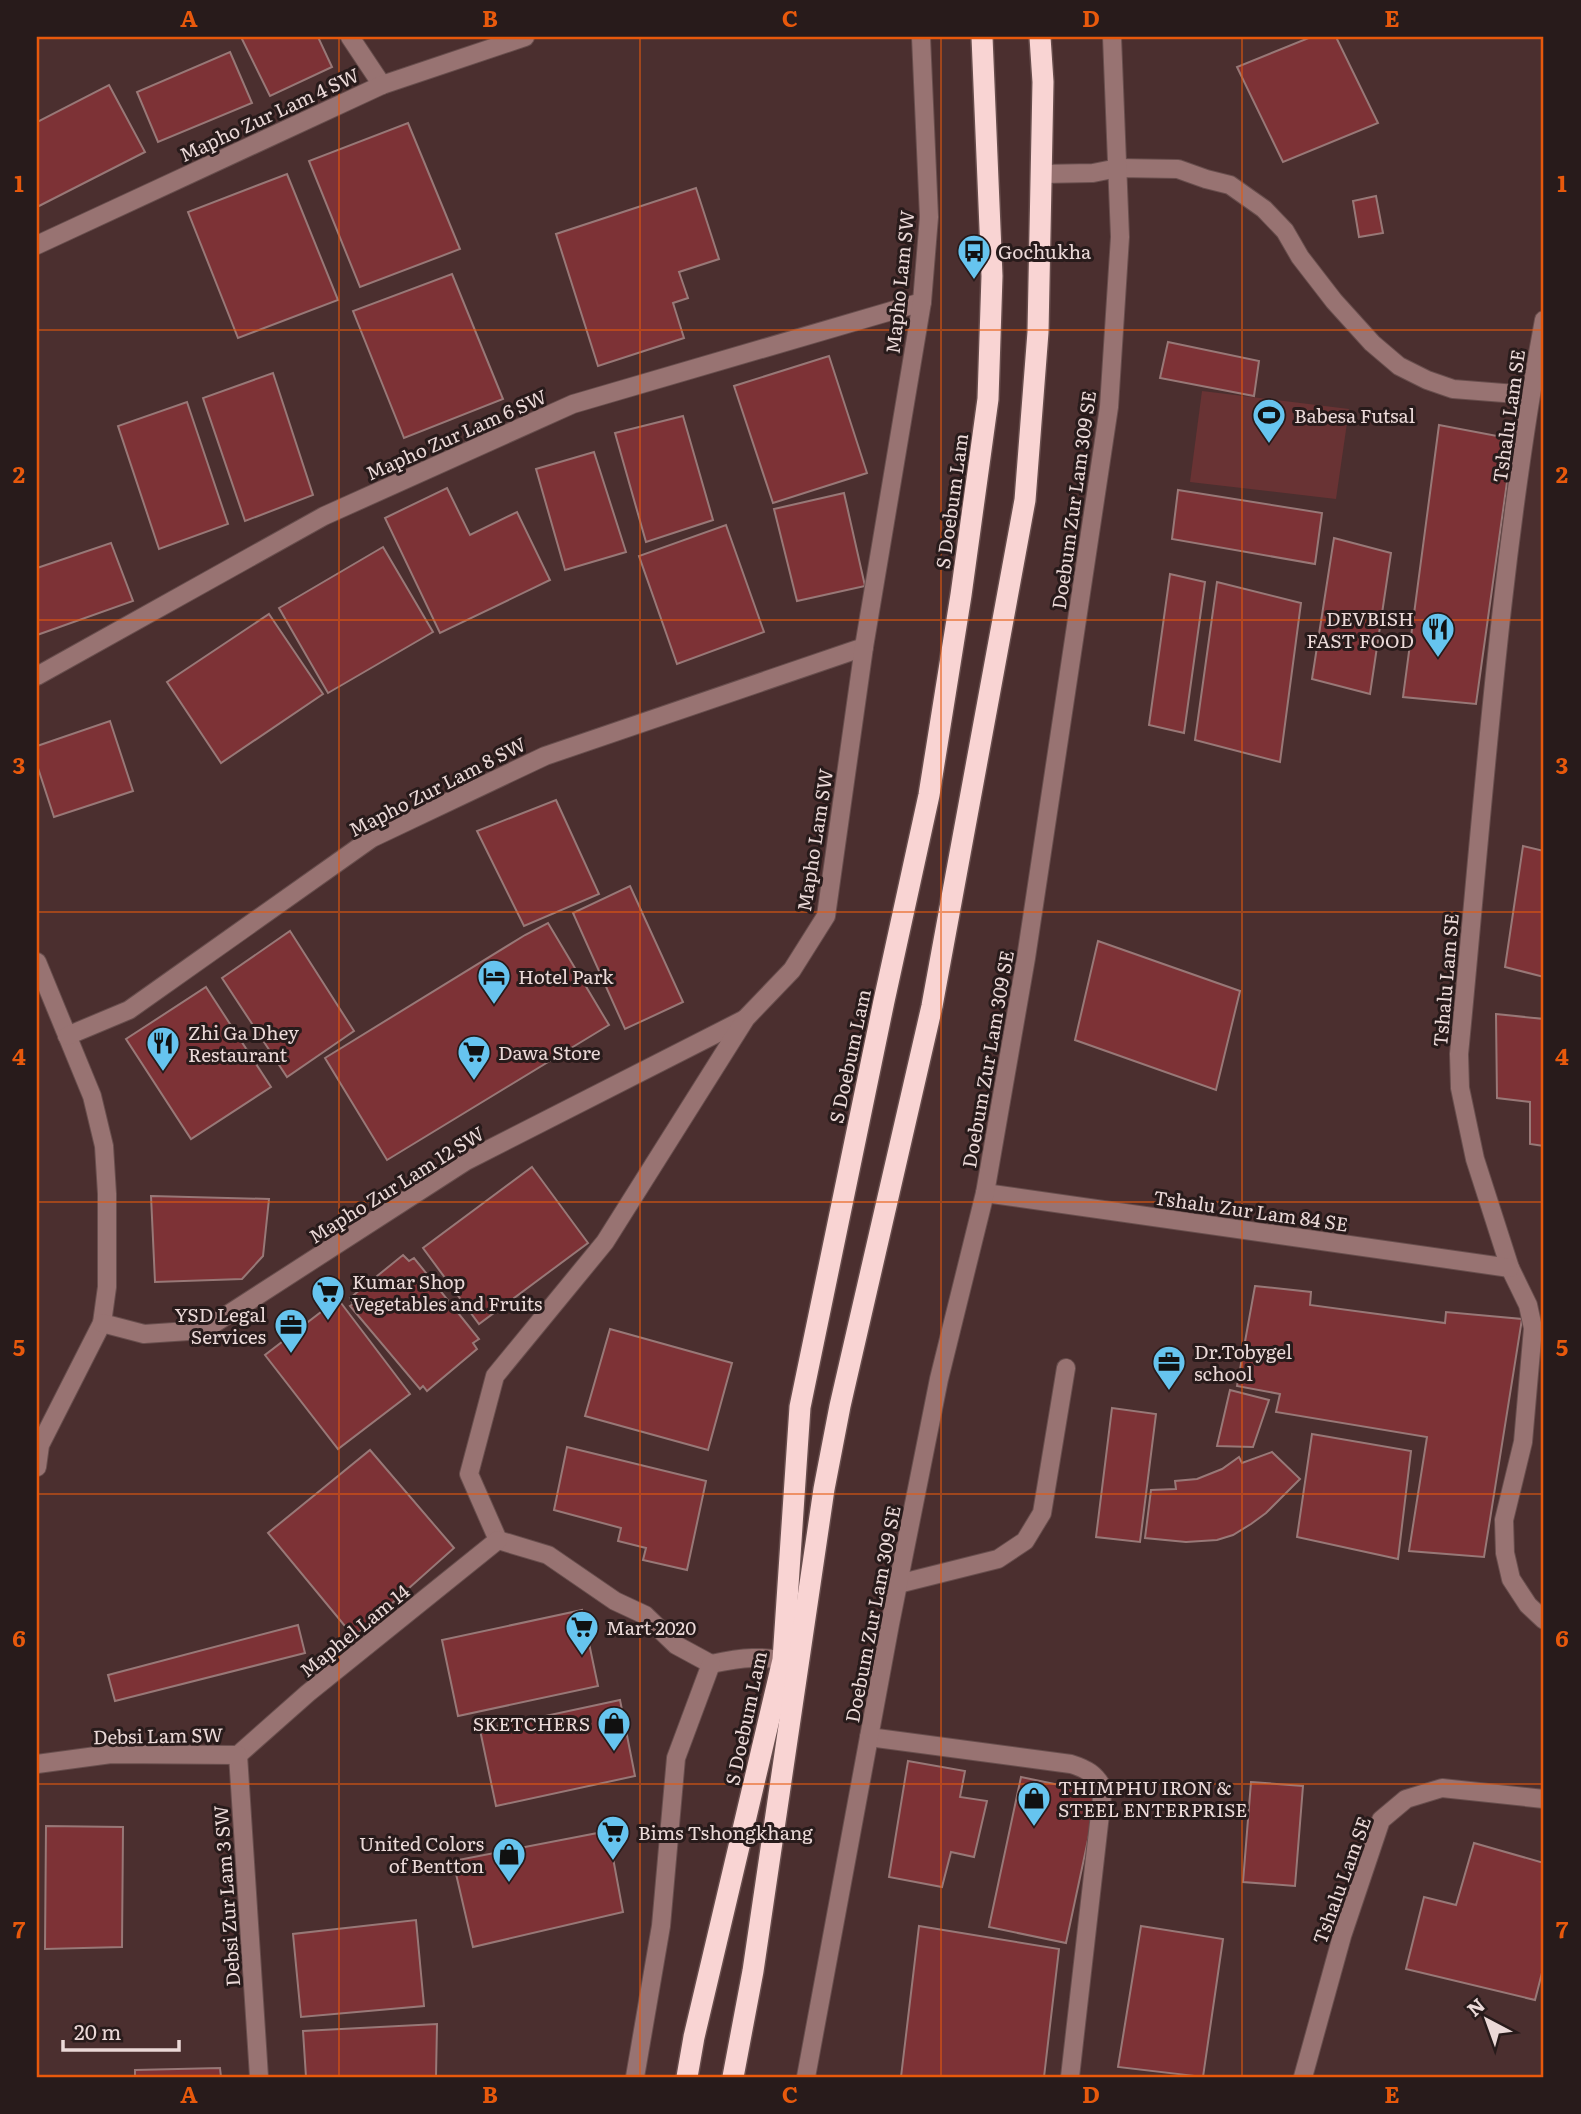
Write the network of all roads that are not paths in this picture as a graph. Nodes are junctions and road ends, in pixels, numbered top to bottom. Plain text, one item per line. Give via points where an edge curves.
1 (350, 37) edge
2 (525, 37) edge
3 (921, 37) edge
4 (982, 37) edge
5 (1040, 37) edge
6 (1112, 37) edge
7 (382, 85) junction
8 (1118, 168) junction
9 (1041, 174) junction
10 (37, 245) edge
11 (922, 302) junction
12 (1544, 320) edge
13 (1530, 395) junction
14 (864, 647) junction
15 (37, 676) edge
16 (37, 962) edge
17 (746, 1018) junction
18 (67, 1036) junction
19 (985, 1193) junction
20 (1510, 1268) junction
21 (102, 1322) junction
22 (1066, 1368) dead end
23 (37, 1467) edge
24 (498, 1540) junction
25 (898, 1584) junction
26 (1544, 1620) edge
27 (791, 1663) junction
28 (711, 1664) junction
29 (869, 1737) junction
30 (237, 1755) junction
31 (37, 1764) edge
32 (1544, 1799) edge
33 (1071, 2072) edge
34 (259, 2077) edge
35 (635, 2077) edge
36 (687, 2077) edge
37 (733, 2077) edge
38 (806, 2077) edge
39 (1303, 2077) edge

1 - 7 street
2 - 7 street, Mapho Zur Lam 4 SW
3 - 11 street, Mapho Lam SW via 929,218
4 - 27 highway, S Doebum Lam via 992,275 988,399 929,795 800,1407
5 - 9 highway, S Doebum Lam
6 - 8 street, Doebum Zur Lam 309 SE
7 - 10 street, Mapho Zur Lam 4 SW
8 - 9 street
8 - 13 street via 1178,169 1230,185 1271,216 1334,301 1399,366 1452,389
8 - 19 street, Doebum Zur Lam 309 SE via 1120,237 1109,407 1026,958
9 - 27 highway, S Doebum Lam via 1038,331 1025,500 932,1006 840,1406
11 - 14 street, Mapho Lam SW
11 - 15 street, Mapho Zur Lam 6 SW via 573,404 324,516
12 - 13 street, Tshalu Lam SE
13 - 20 street, Tshalu Lam SE via 1497,661 1459,1054 1467,1128
14 - 17 street, Mapho Lam SW via 827,916 792,970
14 - 18 street, Mapho Zur Lam 8 SW via 545,755 372,838 129,1010
16 - 18 street
17 - 21 street, Mapho Zur Lam 12 SW via 466,1161 204,1330 145,1334
17 - 24 street, Mapho Lam SW via 605,1242 495,1376 468,1475
18 - 21 street via 92,1096 104,1146 107,1287
19 - 20 street, Tshalu Zur Lam 84 SE
19 - 25 street, Doebum Zur Lam 309 SE via 939,1379
20 - 26 street, Tshalu Lam SE via 1528,1305 1533,1328 1523,1442 1504,1520 1505,1553 1511,1579
21 - 23 street via 40,1445
22 - 25 street via 1042,1513 1025,1541 998,1559
24 - 28 street via 548,1555 615,1601 645,1615 676,1645
24 - 30 street, Maphel Lam 14
25 - 29 street, Doebum Zur Lam 309 SE
27 - 28 street via 747,1657
27 - 36 highway, S Doebum Lam
27 - 37 highway, S Doebum Lam via 753,1971
28 - 35 street via 676,1758 661,1926
29 - 33 street via 1071,1764 1096,1775 1103,1788
29 - 38 street, Doebum Zur Lam 309 SE
30 - 31 street, Debsi Lam SW via 111,1754
30 - 34 street, Debsi Zur Lam 3 SW
32 - 39 street, Tshalu Lam SE via 1442,1788 1406,1799 1381,1820 1342,1936

